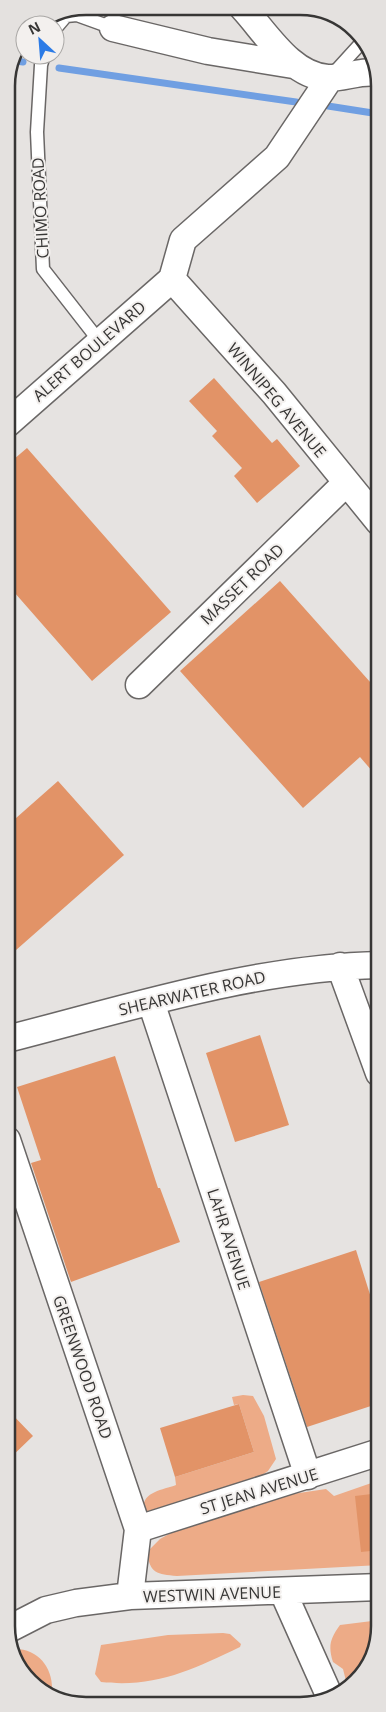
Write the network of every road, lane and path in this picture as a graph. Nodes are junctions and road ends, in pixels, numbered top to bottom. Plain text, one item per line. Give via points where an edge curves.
1 (250, 15) edge
2 (79, 16) edge
3 (113, 28) joint
4 (358, 46) edge
5 (41, 65) edge
6 (293, 65) junction
7 (369, 73) edge
8 (330, 78) junction
9 (172, 279) junction
10 (100, 342) junction
11 (15, 416) edge
12 (346, 483) junction
13 (371, 513) edge
14 (139, 685) dead end
15 (371, 965) edge
16 (340, 966) junction
17 (151, 1002) junction
18 (15, 1037) edge
19 (371, 1052) edge
20 (15, 1164) edge
21 (371, 1455) edge
22 (308, 1476) junction
23 (138, 1529) junction
24 (371, 1587) edge
25 (283, 1592) junction
26 (130, 1596) junction
27 (15, 1608) edge
28 (46, 1610) junction
29 (15, 1626) edge
30 (327, 1691) edge

1 - 6 street
2 - 3 lane
3 - 6 street via 208,51
4 - 8 lane
5 - 10 lane, CHIMO ROAD via 37,132 43,269
6 - 8 street via 313,76
7 - 8 street
8 - 9 street via 277,157 183,240
9 - 10 street, ALERT BOULEVARD
9 - 12 street, WINNIPEG AVENUE via 274,393
10 - 11 street, ALERT BOULEVARD
12 - 13 street, WINNIPEG AVENUE
12 - 14 street, MASSET ROAD
15 - 16 street, SHEARWATER ROAD
16 - 17 street, SHEARWATER ROAD via 259,976
16 - 19 street
17 - 18 street, SHEARWATER ROAD
17 - 22 street, LAHR AVENUE
20 - 23 street, GREENWOOD ROAD
21 - 22 street, ST JEAN AVENUE
22 - 23 street, ST JEAN AVENUE
23 - 26 street, GREENWOOD ROAD
24 - 25 street, WESTWIN AVENUE
25 - 26 street, WESTWIN AVENUE
25 - 30 street
26 - 28 street, WESTWIN AVENUE
27 - 28 street, WESTWIN AVENUE
28 - 29 street, WESTWIN AVENUE

